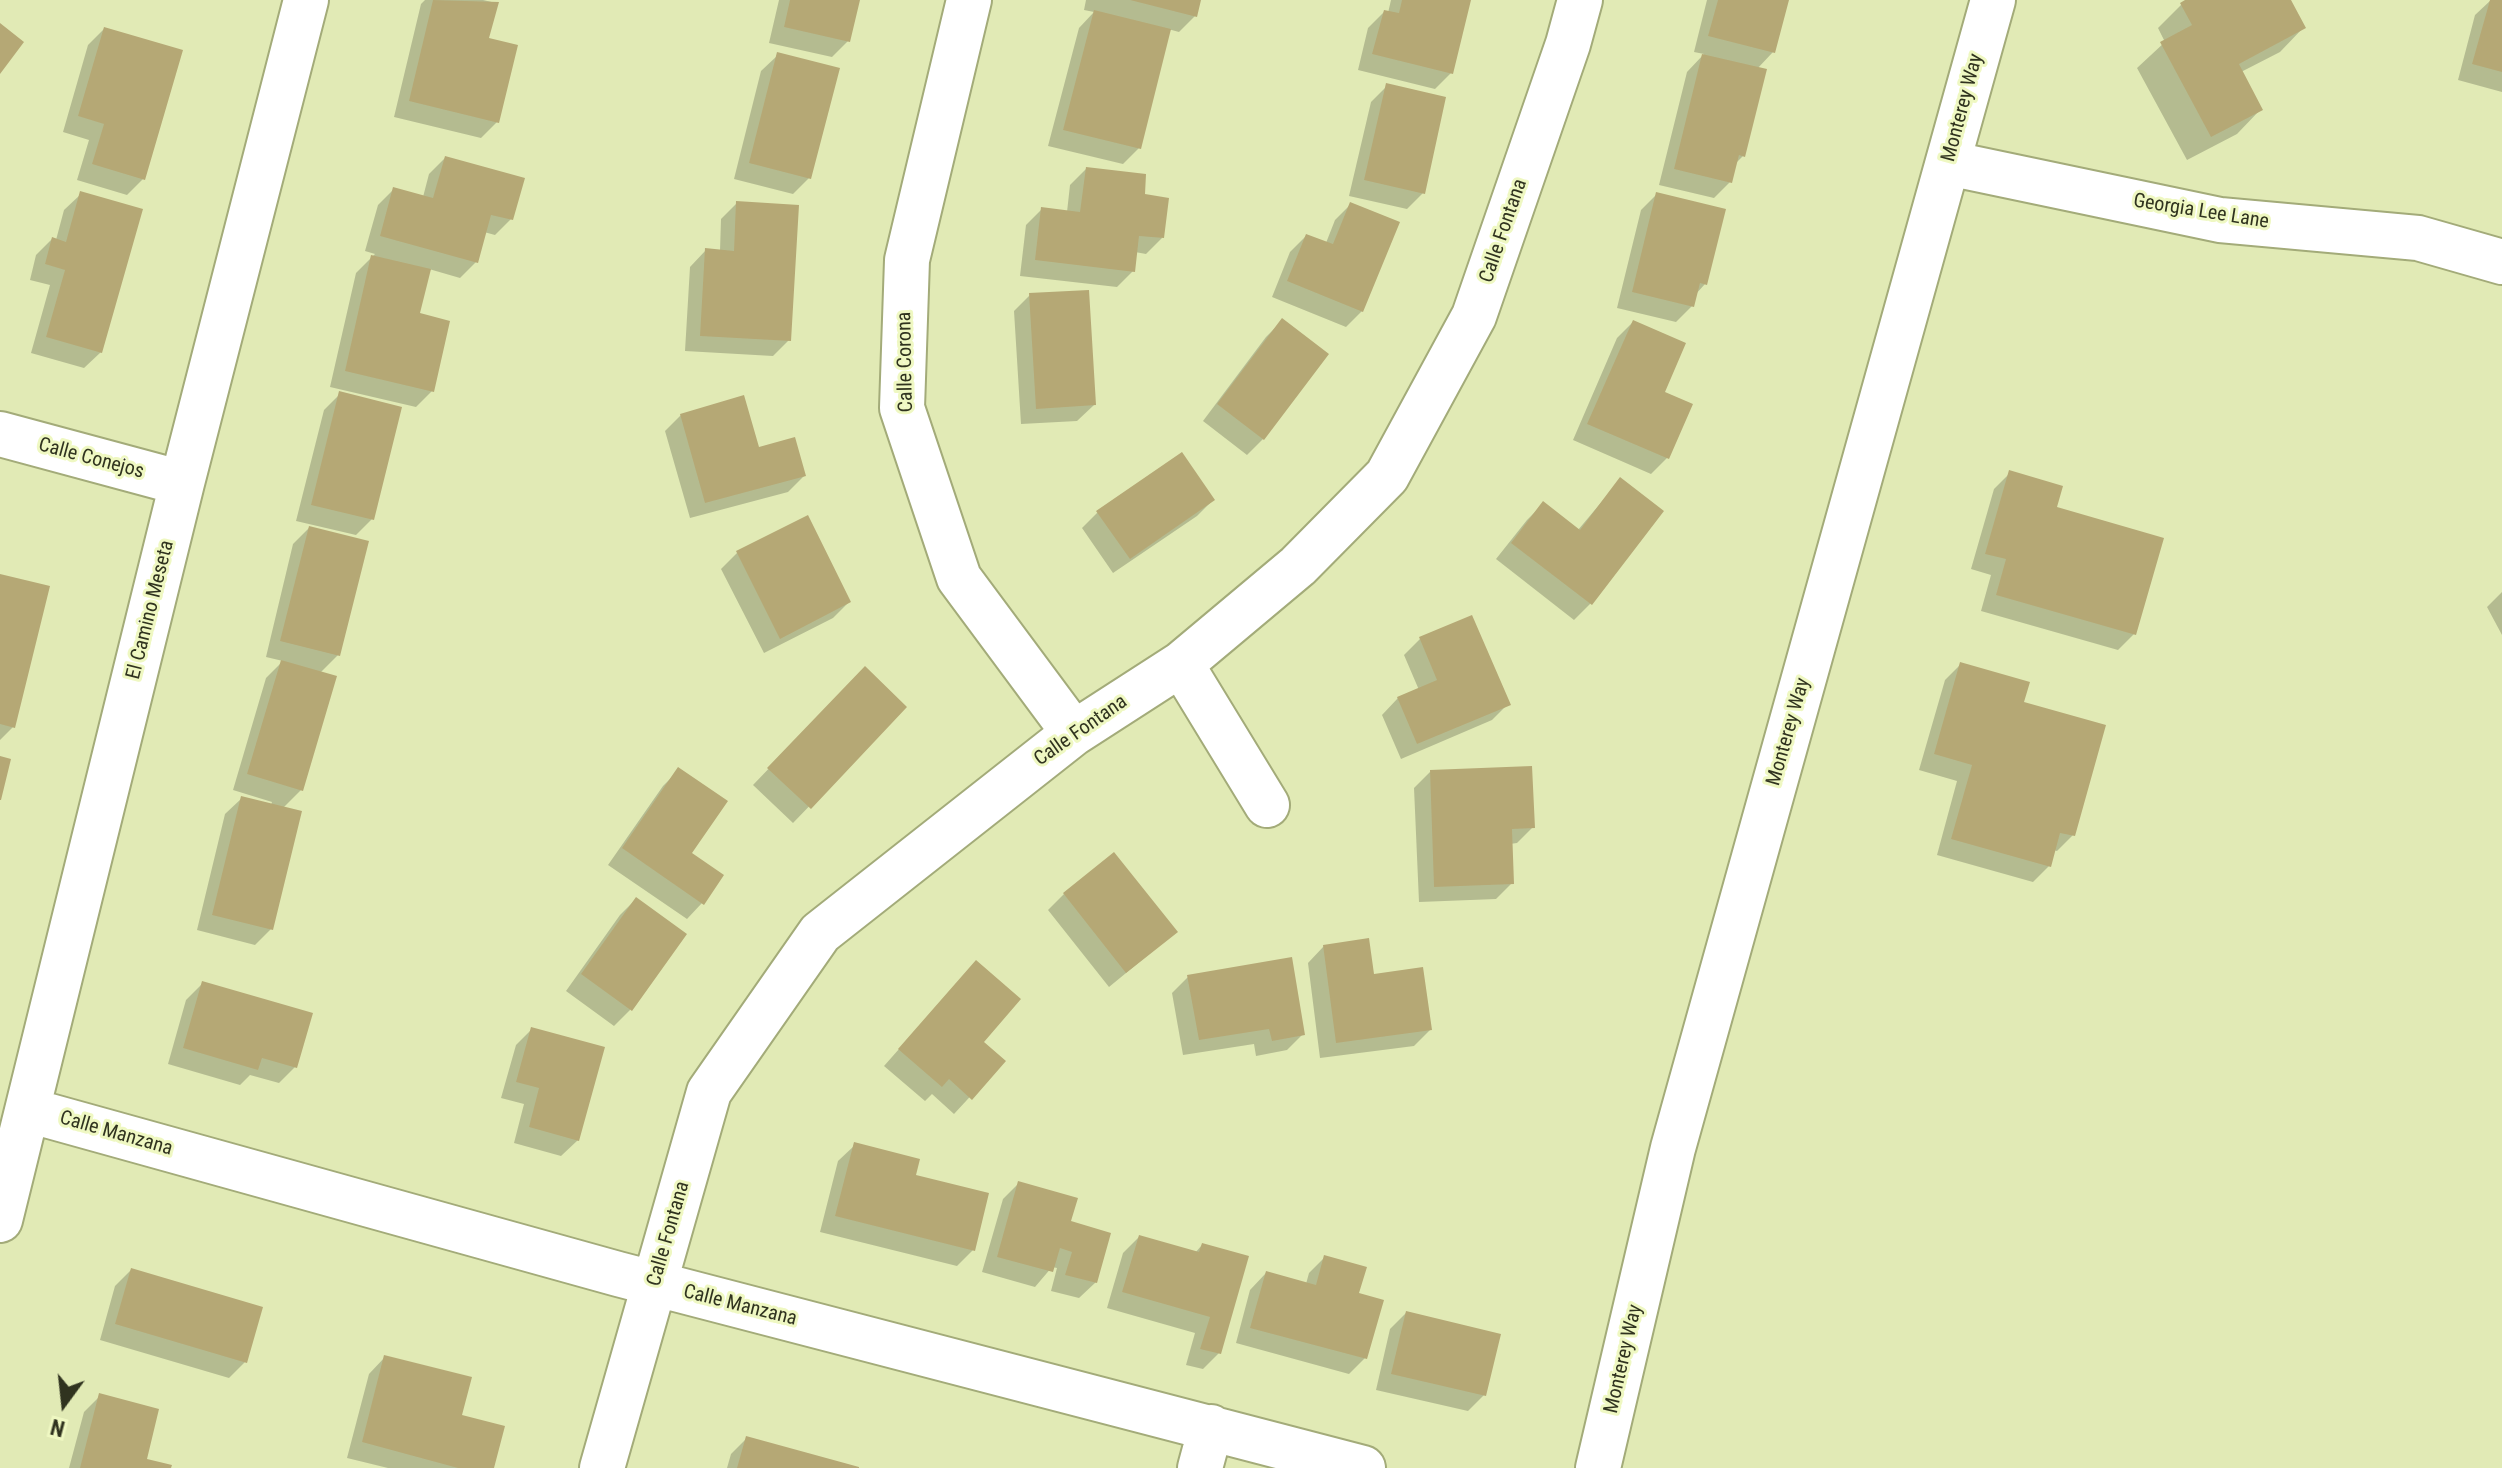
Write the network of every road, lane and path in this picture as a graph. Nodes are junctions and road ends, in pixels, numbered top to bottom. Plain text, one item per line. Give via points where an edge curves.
1 (306, 0) edge
2 (969, 0) edge
3 (1580, 0) edge
4 (1993, 0) edge
5 (1948, 163) junction
6 (2502, 262) edge
7 (0, 434) edge
8 (182, 483) junction
9 (1181, 664) junction
10 (1074, 733) junction
11 (1267, 805) dead end
12 (28, 1110) junction
13 (0, 1220) edge
14 (654, 1284) junction
15 (1211, 1427) junction
16 (602, 1468) edge
17 (1200, 1468) edge
18 (1363, 1468) edge
19 (1598, 1468) edge

1 - 8 street, El Camino Meseta
2 - 10 street, Calle Corona via 907,260 902,408 959,578
3 - 9 street, Calle Fontana via 1474,316 1387,476 1298,566
4 - 5 street, Monterey Way
5 - 6 street, Georgia Lee Lane via 2220,220 2418,238
5 - 19 street, Monterey Way via 1673,1148
7 - 8 street, Calle Conejos
8 - 12 street, El Camino Meseta
9 - 10 street, Calle Fontana
9 - 11 street
10 - 14 street, Calle Fontana via 820,933 709,1092
12 - 13 street, El Camino Meseta
12 - 14 street, Calle Manzana
14 - 15 street, Calle Manzana
14 - 16 street, Calle Fontana
15 - 17 street
15 - 18 street, Calle Manzana

